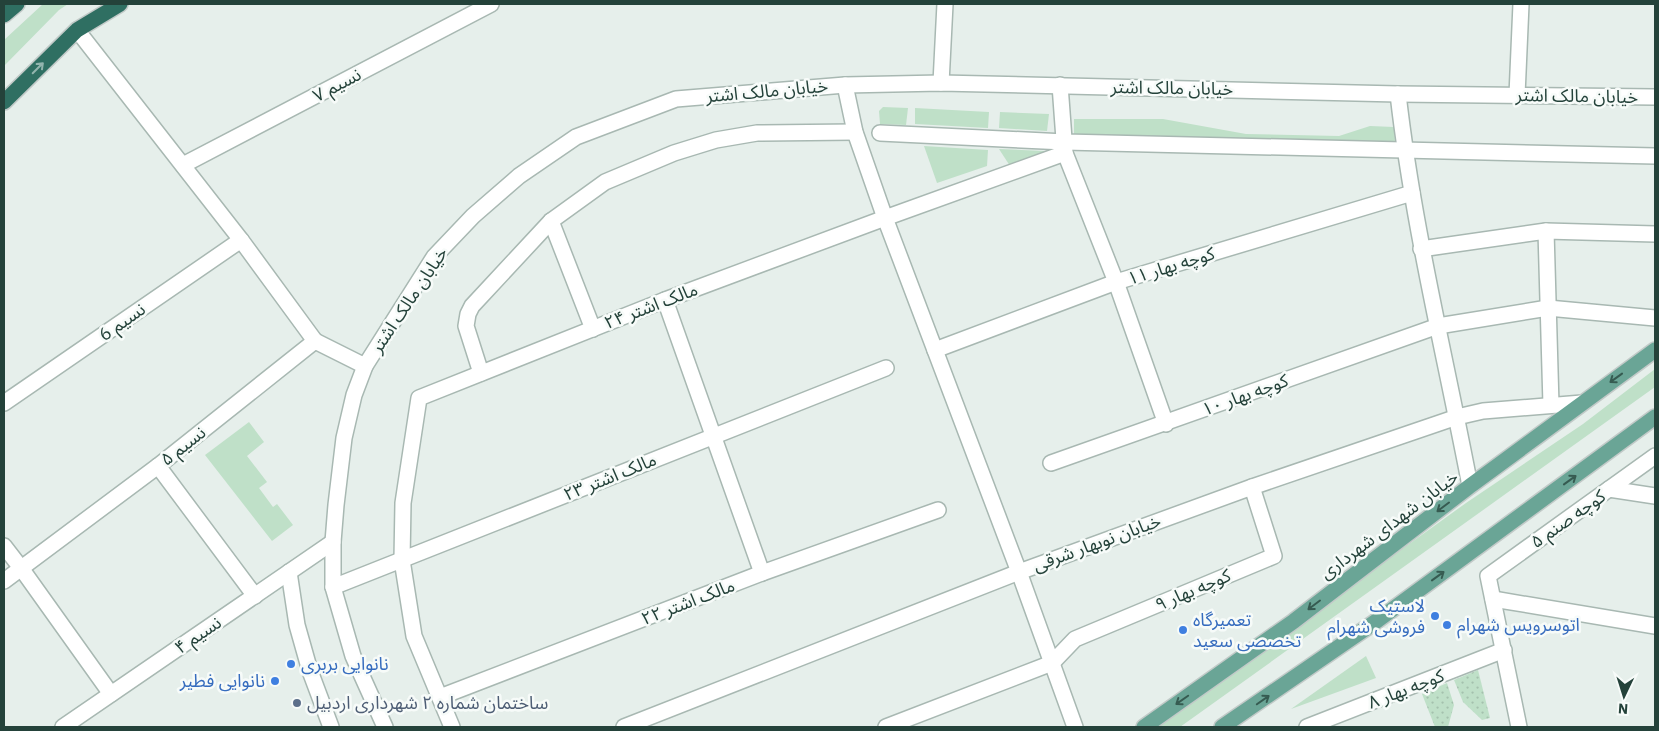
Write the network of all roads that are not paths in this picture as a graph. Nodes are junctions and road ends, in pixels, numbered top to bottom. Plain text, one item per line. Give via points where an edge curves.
1 (17, 4) edge
2 (120, 4) edge
3 (491, 4) edge
4 (946, 4) edge
5 (1521, 4) edge
6 (4, 16) edge
7 (77, 30) junction
8 (941, 83) junction
9 (845, 85) junction
10 (1060, 85) junction
11 (1398, 94) junction
12 (1517, 95) junction
13 (1655, 97) edge
14 (4, 102) edge
15 (855, 132) junction
16 (880, 133) dead end
17 (1065, 147) junction
18 (1404, 149) junction
19 (1655, 156) edge
20 (183, 165) junction
21 (1412, 193) junction
22 (885, 218) junction
23 (551, 221) junction
24 (1546, 231) junction
25 (1655, 234) edge
26 (241, 240) junction
27 (1422, 249) junction
28 (1116, 282) junction
29 (665, 300) junction
30 (1548, 308) junction
31 (1655, 318) edge
32 (1438, 326) junction
33 (593, 329) junction
34 (316, 341) junction
35 (935, 350) junction
36 (1655, 350) edge
37 (365, 366) junction
38 (886, 368) dead end
39 (481, 374) junction
40 (1582, 402) junction
41 (4, 403) edge
42 (1551, 405) junction
43 (1457, 417) junction
44 (1655, 417) edge
45 (1166, 424) junction
46 (713, 436) junction
47 (1655, 456) edge
48 (1051, 463) dead end
49 (158, 466) junction
50 (1470, 486) junction
51 (1252, 487) junction
52 (1609, 489) junction
53 (1655, 496) edge
54 (938, 510) dead end
55 (333, 542) junction
56 (4, 546) edge
57 (402, 560) junction
58 (21, 568) junction
59 (289, 572) junction
60 (1019, 572) junction
61 (762, 573) junction
62 (4, 581) edge
63 (333, 587) junction
64 (255, 596) junction
65 (1493, 600) junction
66 (1655, 626) edge
67 (1504, 650) junction
68 (1052, 663) junction
69 (111, 694) junction
70 (440, 697) junction
71 (63, 727) edge
72 (331, 727) edge
73 (385, 727) edge
74 (452, 727) edge
75 (624, 727) edge
76 (886, 727) edge
77 (1075, 727) edge
78 (1144, 727) edge
79 (1222, 727) edge
80 (1307, 727) edge
81 (1519, 727) edge

1 - 6 highway
2 - 7 highway
3 - 20 street, نسیم ۷
4 - 8 street
5 - 12 street
14 -> 7 highway
7 - 20 street
8 - 9 street, خیابان مالک اشتر
8 - 10 street, خیابان مالک اشتر
9 - 15 street
9 - 37 street, خیابان مالک اشتر via 676,99 576,137 519,176 473,216 434,257
10 - 11 street, خیابان مالک اشتر
10 - 17 street
11 - 12 street, خیابان مالک اشتر
11 - 18 street
12 - 13 street, خیابان مالک اشتر
15 - 22 street
15 - 23 street via 757,133 716,140 605,182
16 - 17 street
17 - 18 street
17 - 22 street, مالک اشتر ۲۴
17 - 28 street
18 - 19 street
18 - 21 street
20 - 26 street
21 - 27 street
21 - 28 street, کوچه بهار ۱۱
22 - 29 street, مالک اشتر ۲۴
22 - 35 street
23 - 33 street
23 - 39 street via 468,314 466,326
24 - 25 street
24 - 27 street
24 - 30 street
26 - 34 street
26 - 41 street, نسیم 6
27 - 32 street
28 - 35 street, کوچه بهار ۱۱
28 - 45 street
29 - 33 street, مالک اشتر ۲۴
29 - 46 street
30 - 31 street, کوچه بهار ۱۰
30 - 32 street, کوچه بهار ۱۰
30 - 42 street
32 - 43 street
32 - 45 street, کوچه بهار ۱۰
33 - 39 street, مالک اشتر ۲۴
34 - 37 street
34 - 49 street, نسیم ۵
35 - 60 street
36 -> 40 main road, خیابان شهدای شهرداری
37 - 55 street, خیابان مالک اشتر via 344,438
38 - 46 street, مالک اشتر ۲۳
39 - 57 street, مالک اشتر ۲۴ via 419,398 403,503
40 - 42 street, خیابان نوبهار شرقی
40 - 50 main road, خیابان شهدای شهرداری
42 - 43 street, خیابان نوبهار شرقی via 1483,411
43 - 50 street
43 - 51 street, خیابان نوبهار شرقی
79 -> 44 main road via 1378,620
45 - 48 street, کوچه بهار ۱۰
46 - 57 street, مالک اشتر ۲۳
46 - 61 street
47 - 52 street
49 - 58 street, نسیم ۵
49 - 64 street
50 -> 78 main road, خیابان شهدای شهرداری via 1294,621
51 - 60 street, خیابان نوبهار شرقی
51 - 68 street, کوچه بهار ۹ via 1274,556 1075,639
52 - 53 street, کوچه صنم ۵
52 - 65 street, کوچه صنم ۵ via 1488,576
54 - 61 street, مالک اشتر ۲۲
55 - 59 street, نسیم ۴
55 - 63 street, خیابان مالک اشتر
56 - 58 street
57 - 63 street, مالک اشتر ۲۳
57 - 70 street via 414,636
58 - 62 street, نسیم ۵
58 - 69 street
59 - 64 street, نسیم ۴
59 - 72 street via 297,625
60 - 68 street
60 - 75 street, خیابان نوبهار شرقی
61 - 70 street, مالک اشتر ۲۲
63 - 73 street, خیابان مالک اشتر via 353,656
64 - 69 street, نسیم ۴
65 - 66 street
65 - 67 street
67 - 80 street, کوچه بهار ۸
67 - 81 street
68 - 76 street
68 - 77 street
69 - 71 street, نسیم ۴
70 - 74 street

